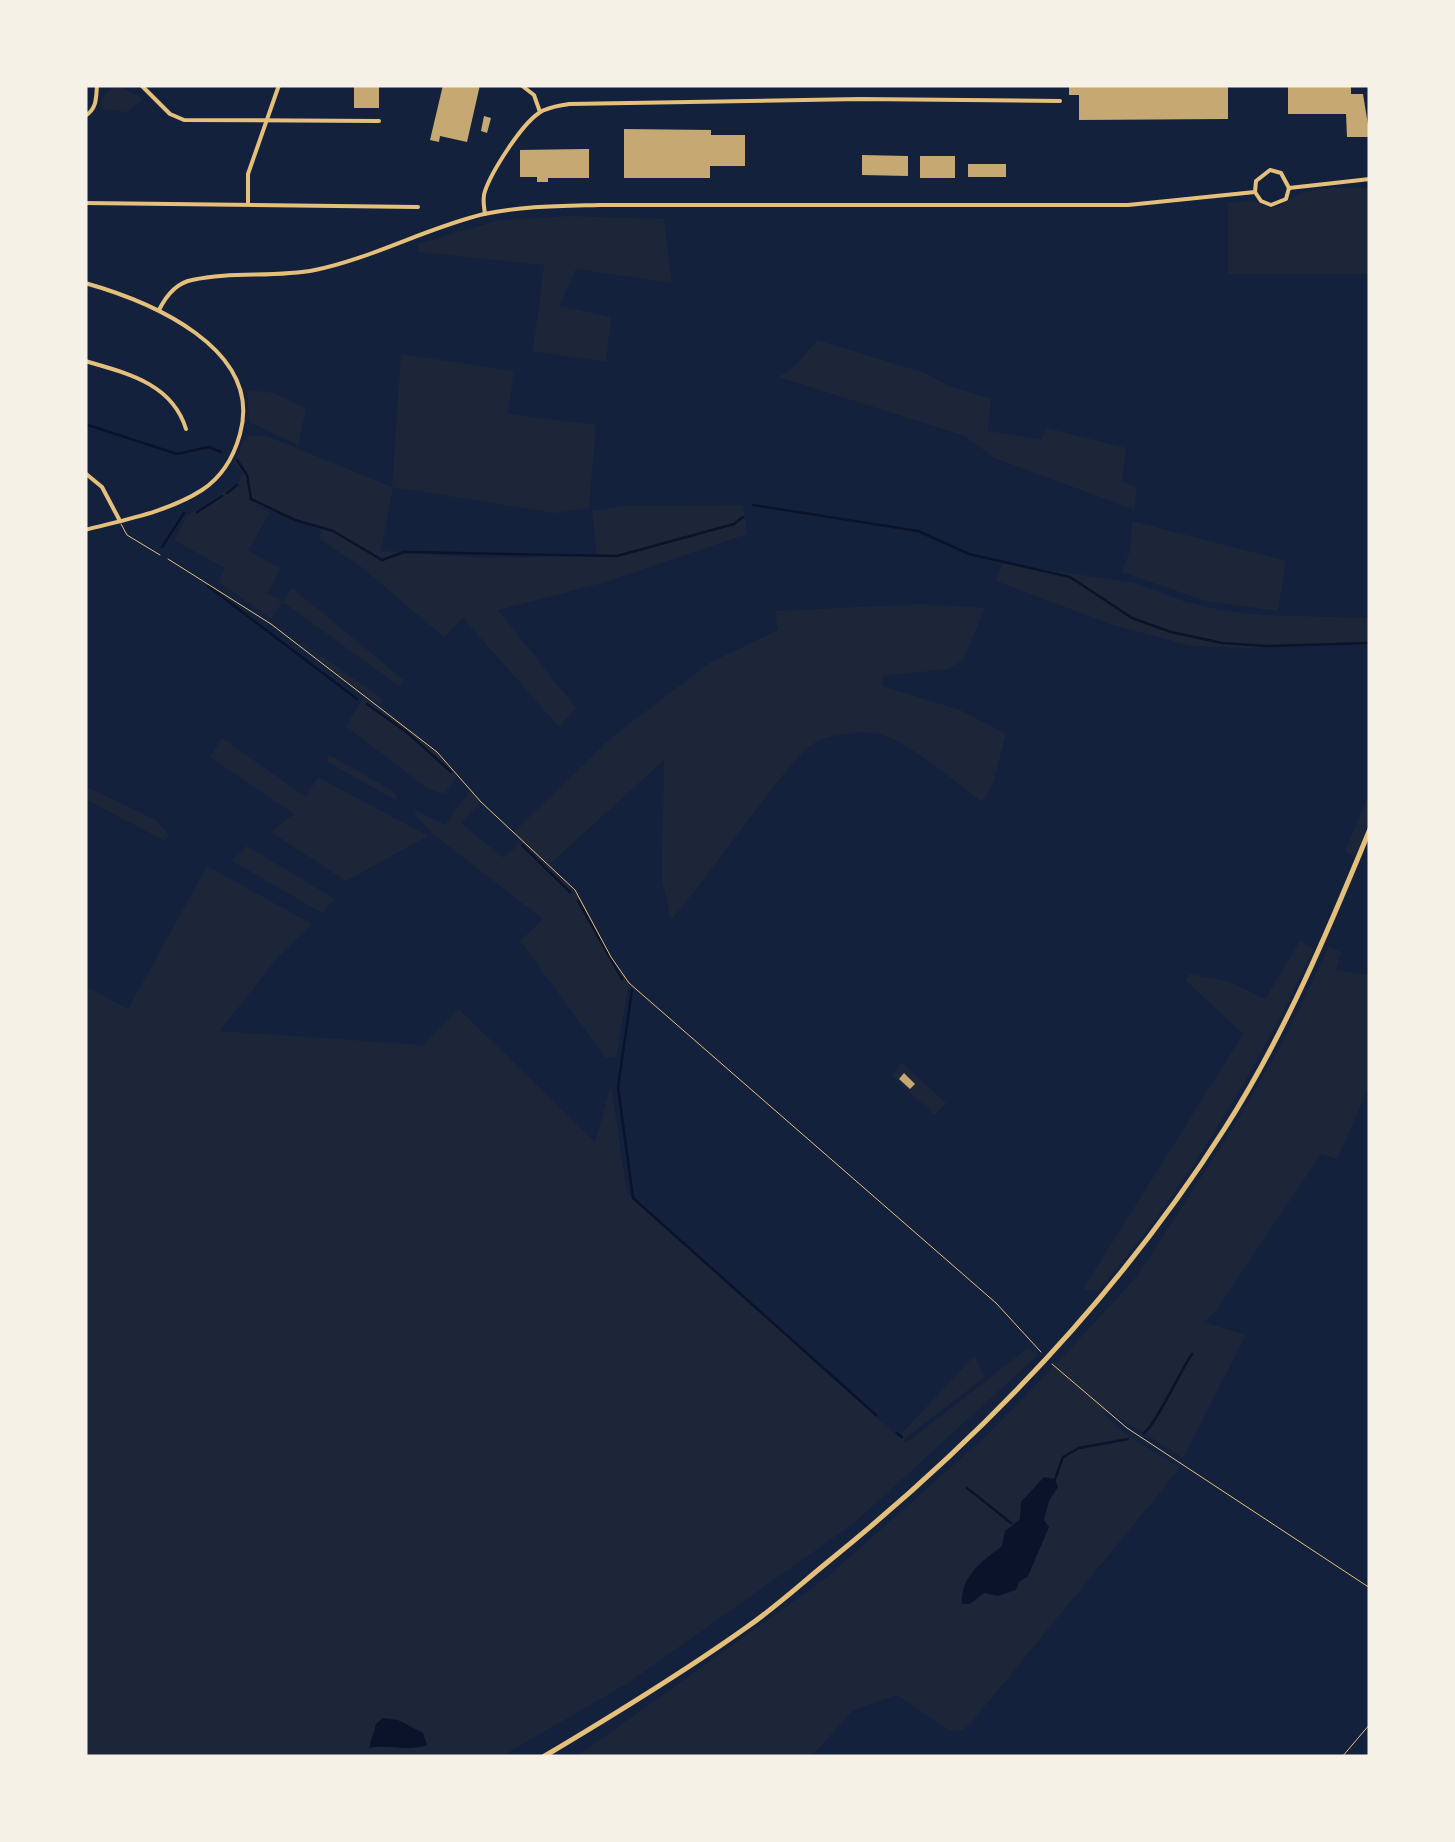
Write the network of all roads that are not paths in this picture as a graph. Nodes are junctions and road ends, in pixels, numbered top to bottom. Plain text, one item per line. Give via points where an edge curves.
1 (97, 85) edge
2 (141, 85) edge
3 (279, 85) edge
4 (521, 85) edge
5 (1060, 100) dead end
6 (540, 112) junction
7 (85, 116) edge
8 (379, 121) dead end
9 (265, 122) junction
10 (1370, 180) edge
11 (1289, 188) junction
12 (1255, 192) junction
13 (85, 202) edge
14 (248, 204) junction
15 (418, 207) dead end
16 (485, 214) junction
17 (85, 283) edge
18 (159, 310) junction
19 (85, 361) edge
20 (186, 429) dead end
21 (85, 473) edge
22 (120, 521) junction
23 (85, 530) edge
24 (160, 554) road end
25 (1370, 829) edge
26 (543, 1757) edge

1 - 7 street via 96,102
2 - 9 street via 184,120
3 - 9 street
4 - 6 street
5 - 6 street via 569,104
6 - 16 street via 485,190
8 - 9 street
9 - 14 street via 248,174
10 - 11 street
11 - 12 street via 1272,205
11 - 12 street via 1282,173 1270,170 1256,180
12 - 16 street via 1128,205 599,205
13 - 14 street
14 - 15 street
16 - 18 street via 316,270 191,280 173,290
17 - 18 street
18 - 22 street via 199,336 229,367 242,401 242,427 228,464 203,490
19 - 20 street via 152,385 180,410
21 - 22 street via 102,487
22 - 23 street
22 - 24 lane via 127,535
25 - 26 main road via 1270,1050 1227,1125 1136,1254 1060,1342 872,1526 749,1626

